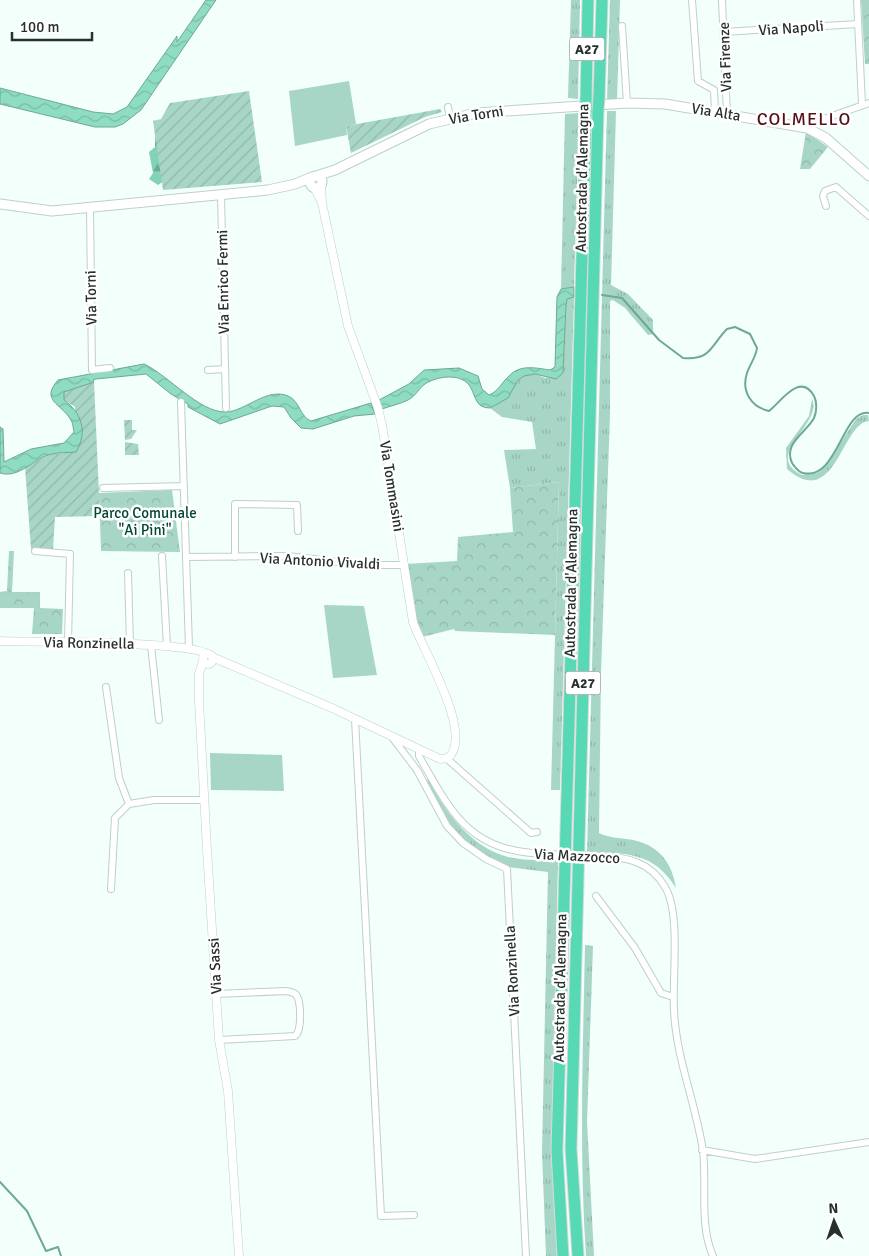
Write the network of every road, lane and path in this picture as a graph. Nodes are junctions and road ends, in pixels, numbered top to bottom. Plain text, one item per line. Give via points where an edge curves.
1 (588, 0) edge
2 (602, 0) edge
3 (692, 0) edge
4 (722, 0) edge
5 (857, 0) edge
6 (858, 24) junction
7 (622, 26) dead end
8 (724, 32) junction
9 (627, 103) junction
10 (665, 104) joint
11 (866, 104) edge
12 (448, 107) dead end
13 (716, 112) junction
14 (727, 114) junction
15 (450, 118) junction
16 (806, 128) junction
17 (869, 176) edge
18 (316, 182) junction
19 (220, 195) junction
20 (0, 204) edge
21 (826, 206) dead end
22 (90, 208) junction
23 (869, 216) edge
24 (110, 368) dead end
25 (225, 369) junction
26 (208, 370) dead end
27 (181, 402) dead end
28 (226, 408) dead end
29 (184, 486) junction
30 (104, 488) dead end
31 (298, 531) dead end
32 (35, 551) dead end
33 (162, 556) dead end
34 (187, 557) junction
35 (235, 557) junction
36 (404, 565) junction
37 (128, 573) dead end
38 (0, 641) edge
39 (68, 643) junction
40 (130, 644) junction
41 (151, 645) junction
42 (167, 646) junction
43 (192, 651) junction
44 (207, 660) junction
45 (106, 687) dead end
46 (355, 719) junction
47 (159, 720) dead end
48 (390, 734) junction
49 (419, 749) junction
50 (443, 758) junction
51 (204, 800) junction
52 (129, 804) junction
53 (537, 832) dead end
54 (111, 889) dead end
55 (596, 896) dead end
56 (216, 994) junction
57 (673, 997) junction
58 (219, 1040) junction
59 (869, 1142) edge
60 (702, 1150) junction
61 (414, 1215) dead end
62 (239, 1256) edge
63 (526, 1256) edge
64 (563, 1256) edge
65 (578, 1256) edge
66 (713, 1256) edge

1 - 64 highway, Autostrada d'Alemagna / A27, bridge via 557,1151
2 - 65 highway, Autostrada d'Alemagna / A27 via 571,1149
3 - 13 street via 698,81 714,90
4 - 8 street, Via Firenze
5 - 6 street
6 - 8 street, Via Napoli
6 - 11 street
7 - 9 street
8 - 14 street, Via Firenze
9 - 10 main road, Via Torni
9 - 15 main road, Via Torni via 499,111
10 - 13 main road, Via Alta
11 - 16 street
12 - 15 street
13 - 14 main road, Via Alta
14 - 16 main road, Via Alta
15 - 18 main road, Via Torni via 429,124
16 - 17 main road, Via Alta via 826,138
18 - 19 main road, Via Torni
18 - 36 street, Via Tommasini via 348,326 378,408
19 - 22 main road, Via Torni
19 - 25 street, Via Enrico Fermi
20 - 22 main road, Via Torni via 52,211
21 - 23 street via 825,191 836,187
22 - 24 street, Via Torni via 92,370
25 - 26 street
25 - 28 street, Via Enrico Fermi
27 - 29 street
29 - 30 street
29 - 34 street
31 - 35 street, Via Antonio Vivaldi via 298,505 235,504
32 - 39 street via 70,554
33 - 42 street
34 - 35 street, Via Antonio Vivaldi
34 - 43 street
35 - 36 street, Via Antonio Vivaldi via 288,556 363,565
36 - 50 street, Via Tommasini via 413,622 454,720 456,744 451,755
37 - 40 street
38 - 39 street, Via Ronzinella
39 - 40 street, Via Ronzinella
40 - 41 street, Via Ronzinella
41 - 42 street, Via Ronzinella
41 - 47 street
42 - 43 street, Via Ronzinella
43 - 44 street, Via Ronzinella
44 - 46 street, Via Ronzinella via 227,665
44 - 51 street, Via Sassi via 199,674
45 - 52 street via 118,775
46 - 48 street, Via Ronzinella
46 - 61 street via 381,1216
48 - 49 street, Via Ronzinella
48 - 63 street, Via Ronzinella via 417,770 447,826 486,859 507,869
49 - 50 street, Via Ronzinella
49 - 57 street, Via Mazzocco, bridge via 420,758 449,806 469,830 486,842 522,853 626,858 654,873 666,889 673,915
50 - 53 street, Via Ronzinella via 531,833
51 - 52 street via 145,800
51 - 56 street, Via Sassi
52 - 54 street via 115,818
55 - 57 street via 635,948 661,993
56 - 58 street, Via Sassi
56 - 58 street via 294,993 300,1026 295,1036
57 - 60 street, Via Mazzocco via 676,1030
58 - 62 street, Via Sassi via 228,1090
59 - 60 street via 755,1159
60 - 66 street, Via Mazzocco via 707,1231

